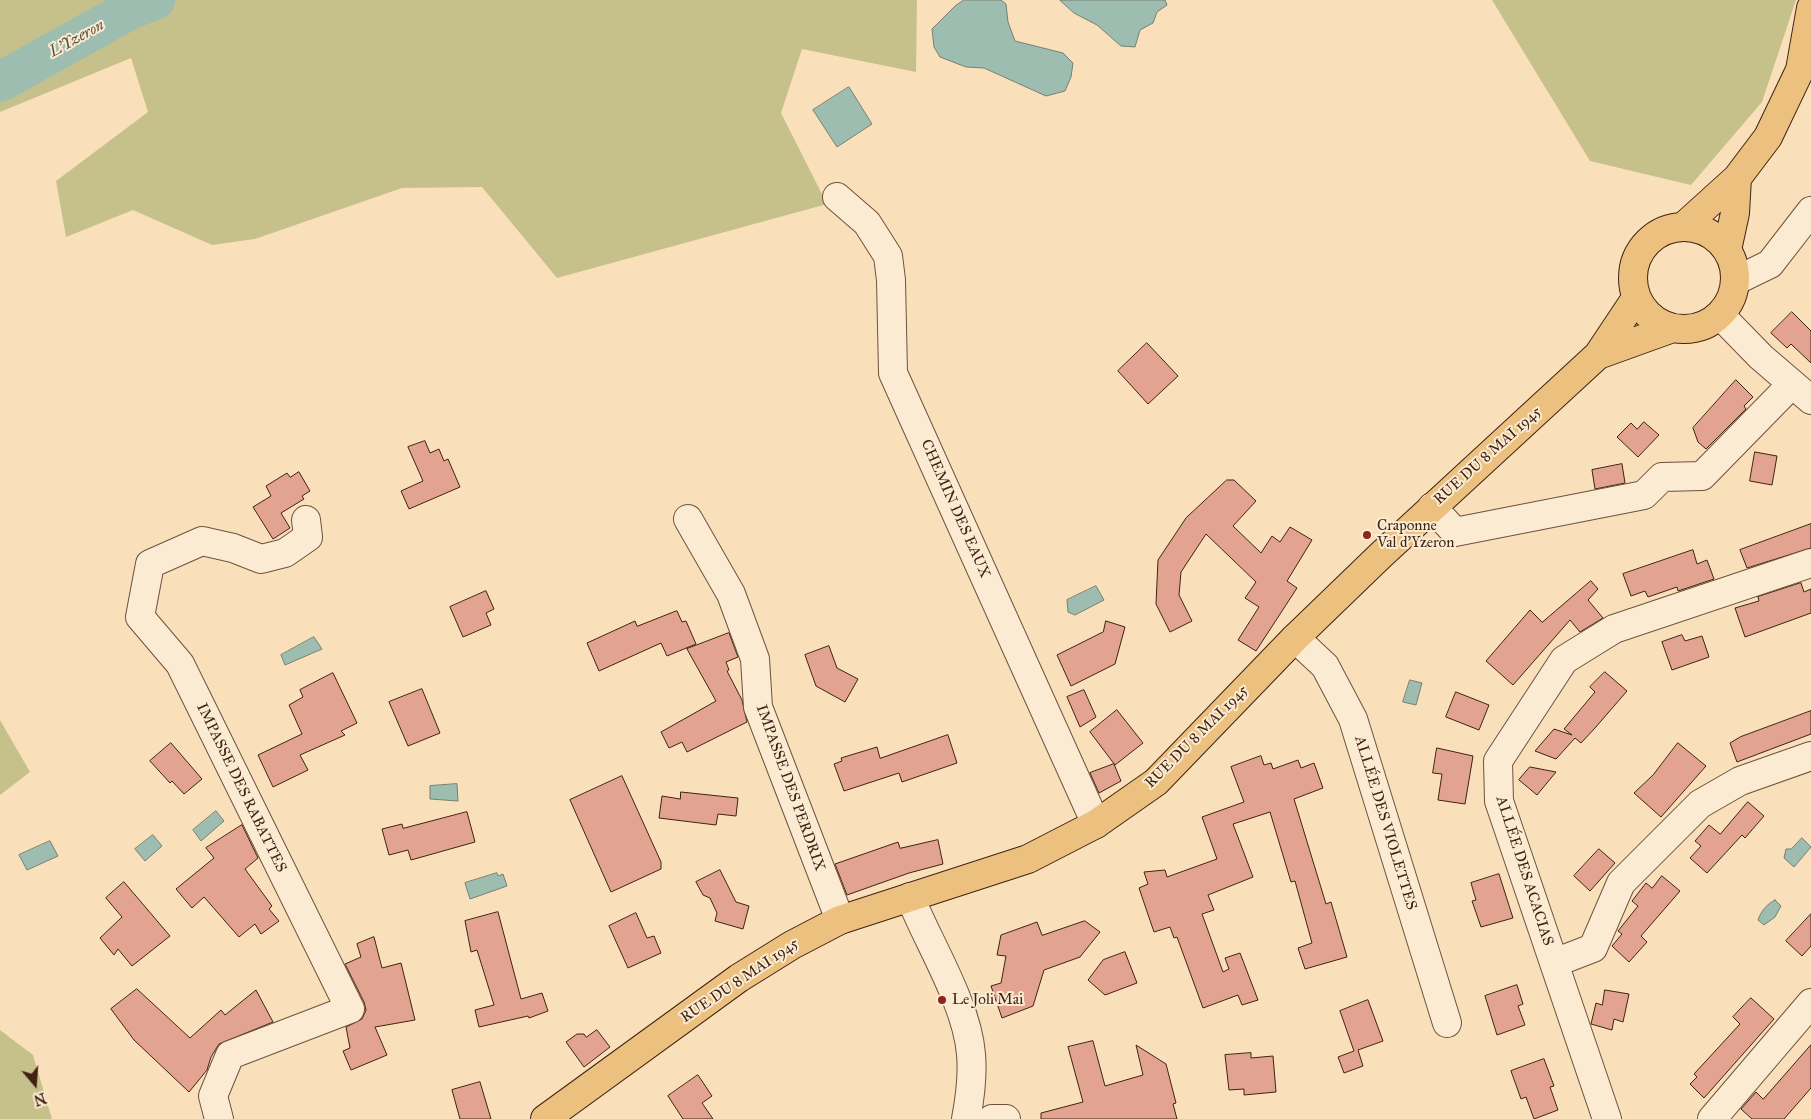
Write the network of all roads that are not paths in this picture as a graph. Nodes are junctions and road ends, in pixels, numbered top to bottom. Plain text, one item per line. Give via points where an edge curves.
1 (1811, 8) edge
2 (1737, 178) junction
3 (837, 197) dead end
4 (1811, 211) edge
5 (1684, 226) junction
6 (1727, 250) junction
7 (1735, 281) junction
8 (1636, 298) junction
9 (1720, 315) junction
10 (1673, 328) junction
11 (1598, 355) junction
12 (1801, 392) edge
13 (1432, 507) junction
14 (688, 519) dead end
15 (306, 520) dead end
16 (1811, 563) edge
17 (1295, 638) junction
18 (1811, 756) edge
19 (1096, 824) junction
20 (910, 897) junction
21 (840, 920) junction
22 (1554, 963) junction
23 (1811, 1004) edge
24 (1447, 1023) dead end
25 (219, 1119) edge
26 (545, 1119) edge
27 (966, 1119) edge
28 (992, 1119) edge
29 (1006, 1119) edge
30 (1607, 1119) edge
31 (1712, 1119) edge

1 - 2 main road via 1800,70 1768,137
2 - 5 main road
2 - 6 main road via 1736,213
3 - 19 street, CHEMIN DES EAUX via 867,223 888,256 893,373
4 - 7 street via 1770,264
5 - 6 main road via 1716,237
5 - 8 main road via 1652,237 1641,249 1634,265 1632,282
6 - 7 main road
7 - 9 main road
8 - 10 main road via 1652,317
8 - 11 main road, RUE DU 8 MAI 1945
9 - 10 main road via 1690,329
9 - 12 street
10 - 11 main road, RUE DU 8 MAI 1945
11 - 13 main road, RUE DU 8 MAI 1945
12 - 13 street via 1702,476 1662,477 1644,494 1455,532
13 - 17 main road, RUE DU 8 MAI 1945
14 - 21 street, IMPASSE DES PERDRIX via 731,594 755,659 758,707
15 - 25 street, IMPASSE DES RABATTES via 308,537 285,553 261,559 202,541 150,564 140,617 180,664 350,1009 230,1055 213,1096
16 - 22 street, ALLÉE DES ACACIAS via 1614,629 1564,660 1498,761 1498,801
17 - 19 main road, RUE DU 8 MAI 1945 via 1156,782
17 - 24 street, ALLÉE DES VIOLETTES via 1325,666 1353,719
18 - 22 street via 1740,781 1700,804 1621,883 1593,948
19 - 20 main road, RUE DU 8 MAI 1945 via 1028,859
20 - 21 main road, RUE DU 8 MAI 1945
20 - 27 street via 955,997 967,1032 971,1054 971,1096
21 - 26 main road, RUE DU 8 MAI 1945 via 739,978
22 - 30 street, ALLÉE DES ACACIAS
23 - 31 street
28 - 29 street

